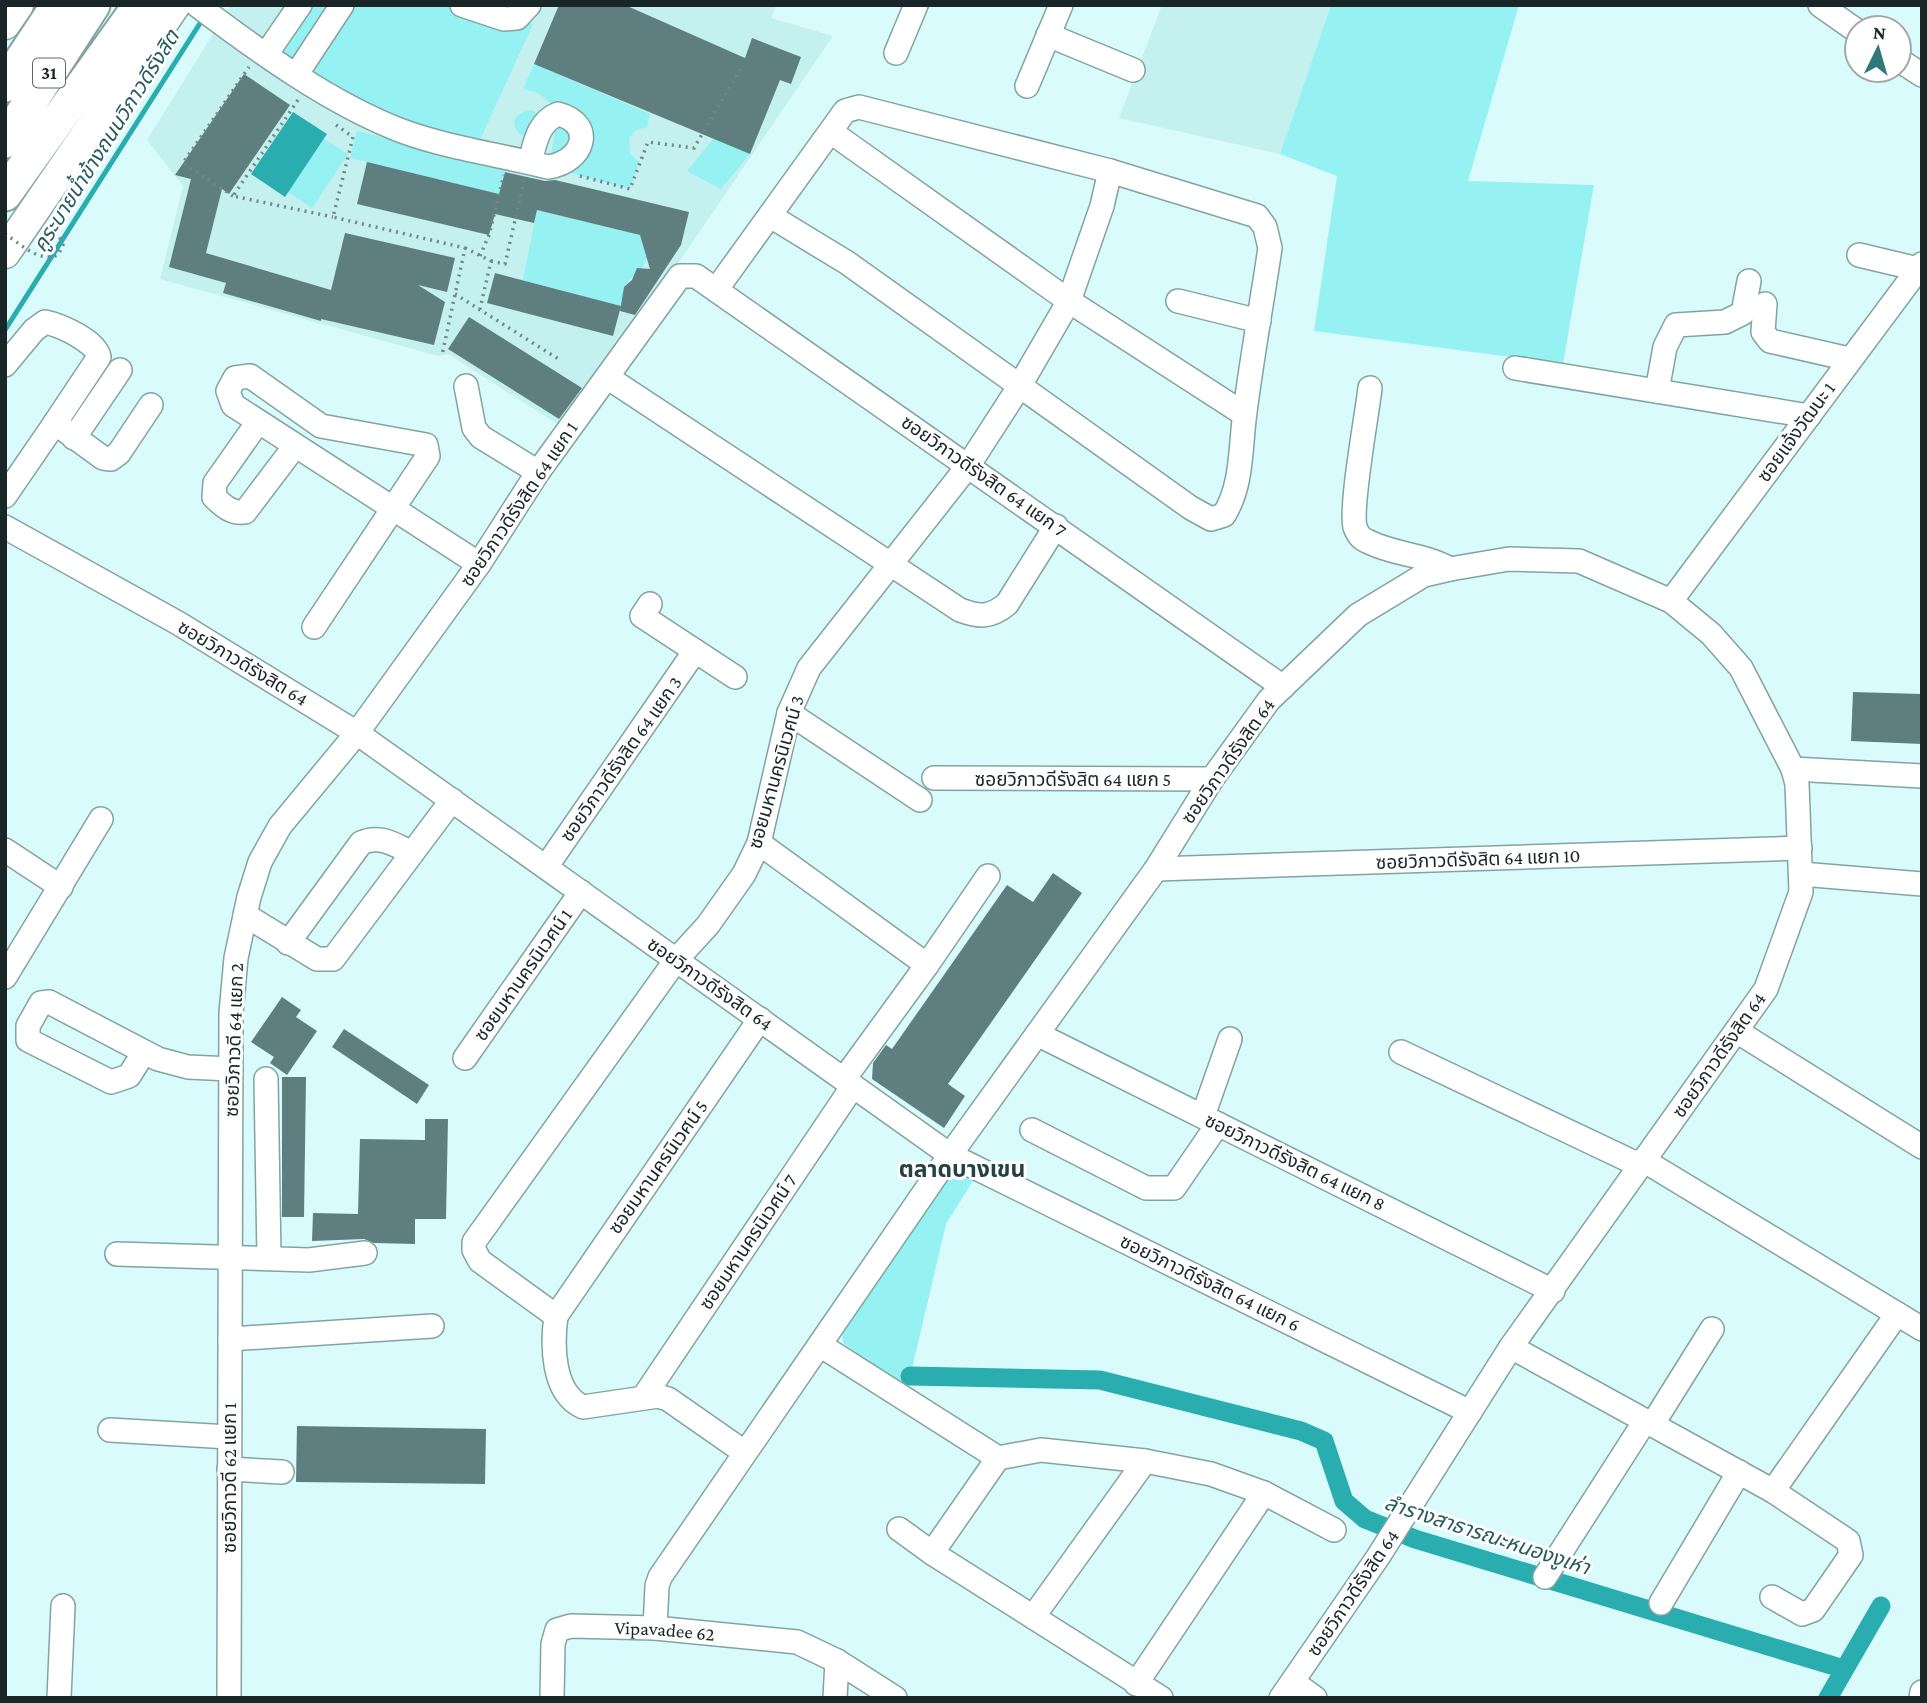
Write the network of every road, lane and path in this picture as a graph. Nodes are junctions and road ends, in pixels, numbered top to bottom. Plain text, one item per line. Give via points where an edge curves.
1 (18, 5) edge
2 (37, 5) edge
3 (58, 5) edge
4 (93, 5) edge
5 (114, 5) edge
6 (140, 5) edge
7 (300, 5) edge
8 (342, 5) edge
9 (462, 5) edge
10 (529, 5) edge
11 (916, 5) edge
12 (1061, 5) edge
13 (1820, 5) edge
14 (197, 9) edge
15 (1843, 21) edge
16 (5, 24) edge
17 (1048, 36) junction
18 (5, 52) edge
19 (897, 53) dead end
20 (5, 58) edge
21 (244, 58) dead end
22 (259, 63) junction
23 (742, 66) dead end
24 (1133, 70) dead end
25 (292, 83) junction
26 (5, 85) edge
27 (1027, 86) dead end
28 (299, 98) junction
29 (308, 105) dead end
30 (327, 118) dead end
31 (352, 124) dead end
32 (346, 131) junction
33 (831, 132) junction
34 (5, 141) edge
35 (506, 166) dead end
36 (5, 171) edge
37 (527, 171) joint
38 (1110, 171) junction
39 (571, 174) dead end
40 (5, 194) edge
41 (233, 196) junction
42 (333, 217) junction
43 (772, 217) junction
44 (5, 234) edge
45 (39, 234) dead end
46 (465, 248) junction
47 (5, 253) edge
48 (1859, 255) dead end
49 (480, 256) junction
50 (491, 261) junction
51 (1920, 267) edge
52 (680, 276) joint
53 (1749, 281) dead end
54 (716, 290) junction
55 (455, 294) junction
56 (1178, 301) dead end
57 (1069, 302) junction
58 (1765, 304) dead end
59 (480, 309) junction
60 (1259, 321) junction
61 (442, 355) dead end
62 (560, 359) dead end
63 (1849, 359) junction
64 (5, 365) edge
65 (1515, 368) dead end
66 (120, 370) dead end
67 (607, 377) junction
68 (466, 386) dead end
69 (1020, 387) junction
70 (1370, 388) dead end
71 (1657, 391) junction
72 (151, 405) dead end
73 (1244, 414) junction
74 (1809, 416) junction
75 (258, 422) junction
76 (55, 423) junction
77 (74, 438) junction
78 (295, 446) junction
79 (968, 466) junction
80 (538, 472) junction
81 (5, 496) edge
82 (392, 509) junction
83 (1056, 526) junction
84 (5, 527) edge
85 (479, 564) junction
86 (889, 564) junction
87 (1450, 569) junction
88 (1671, 600) junction
89 (650, 604) dead end
90 (314, 627) dead end
91 (695, 651) junction
92 (735, 677) dead end
93 (1283, 687) junction
94 (789, 713) junction
95 (357, 733) junction
96 (1793, 769) junction
97 (1922, 776) edge
98 (934, 778) dead end
99 (1212, 779) junction
100 (452, 800) junction
101 (920, 800) dead end
102 (101, 819) dead end
103 (759, 843) junction
104 (1800, 848) junction
105 (5, 850) edge
106 (412, 853) junction
107 (546, 867) junction
108 (1153, 873) junction
109 (1801, 874) junction
110 (988, 876) dead end
111 (1922, 884) edge
112 (61, 887) junction
113 (581, 892) junction
114 (245, 915) junction
115 (288, 943) junction
116 (676, 960) junction
117 (927, 965) junction
118 (5, 977) edge
119 (760, 1019) junction
120 (1738, 1032) junction
121 (1037, 1034) junction
122 (1230, 1038) dead end
123 (144, 1052) junction
124 (1401, 1052) dead end
125 (465, 1058) dead end
126 (230, 1069) junction
127 (266, 1079) dead end
128 (848, 1082) junction
129 (1210, 1120) junction
130 (1032, 1130) dead end
131 (1922, 1147) edge
132 (944, 1151) junction
133 (1641, 1162) junction
134 (117, 1254) dead end
135 (365, 1254) dead end
136 (230, 1258) junction
137 (269, 1258) junction
138 (1553, 1291) junction
139 (1897, 1314) junction
140 (556, 1316) junction
141 (432, 1325) dead end
142 (1712, 1329) dead end
143 (1922, 1329) edge
144 (230, 1339) junction
145 (820, 1345) junction
146 (1511, 1347) junction
147 (643, 1398) junction
148 (1470, 1412) junction
149 (1649, 1423) junction
150 (110, 1430) dead end
151 (229, 1437) junction
152 (744, 1452) junction
153 (998, 1458) junction
154 (1144, 1461) junction
155 (229, 1469) junction
156 (282, 1472) dead end
157 (1739, 1472) junction
158 (1773, 1491) junction
159 (1264, 1493) junction
160 (899, 1530) dead end
161 (1334, 1530) dead end
162 (933, 1553) junction
163 (1545, 1577) dead end
164 (1772, 1597) dead end
165 (1661, 1603) dead end
166 (63, 1606) dead end
167 (1033, 1617) junction
168 (655, 1628) junction
169 (837, 1661) junction
170 (1136, 1684) junction
171 (1287, 1690) edge
172 (1922, 1692) edge
173 (59, 1698) edge
174 (229, 1698) edge
175 (552, 1698) edge
176 (835, 1698) edge
177 (895, 1698) edge
178 (1161, 1698) edge
179 (1315, 1698) edge
180 (1921, 1698) edge

1 - 16 main road
2 - 18 highway, 31
2 - 20 highway
3 - 26 highway, 31
4 - 34 highway, 31
5 - 36 highway, 31
6 - 40 highway
7 - 22 street
8 - 25 street
9 - 10 street via 504,19 517,18
11 - 19 street
12 - 17 street
13 - 15 street
14 - 22 street
14 - 47 main road
17 - 24 street
17 - 27 street
21 - 22 path
22 - 25 street
22 - 41 path via 183,163
23 - 39 path via 694,148 648,142 630,189
25 - 28 path
25 - 37 street via 405,132
28 - 29 path
28 - 41 path
30 - 32 path
31 - 32 path
32 - 42 path via 353,136
33 - 38 street via 845,111 859,107
33 - 43 street
33 - 57 street
35 - 49 path
37 - 50 path via 505,264
38 - 57 street, ซอยมหานครนิเวศน์ 3
38 - 60 street via 1257,216 1270,248
41 - 42 path
42 - 46 path
43 - 54 street
43 - 69 street via 846,262
44 - 45 path, bridge via 37,255 49,259 58,255 62,245 58,233 49,229
46 - 49 path
46 - 55 path
48 - 51 street
49 - 50 path
50 - 59 path
51 - 63 street, ซอยแจ้งวัฒนะ 1
52 - 54 street, ซอยวิภาวดีรังสิต 64 แยก 7 via 696,276
52 - 67 street, ซอยวิภาวดีรังสิต 64 แยก 1
53 - 71 street via 1743,313 1725,323 1676,325 1665,347
54 - 79 street, ซอยวิภาวดีรังสิต 64 แยก 7
55 - 59 path
55 - 61 path
56 - 60 street
57 - 69 street, ซอยมหานครนิเวศน์ 3
57 - 73 street
58 - 63 street via 1763,332 1770,341
59 - 62 path
60 - 73 street
63 - 74 street, ซอยแจ้งวัฒนะ 1
64 - 76 street via 46,322 98,352
65 - 71 street
66 - 77 street
67 - 80 street, ซอยวิภาวดีรังสิต 64 แยก 1
67 - 86 street
68 - 80 street via 474,428 481,438
69 - 73 street via 1211,519 1224,515 1233,500
69 - 79 street, ซอยมหานครนิเวศน์ 3
70 - 87 street via 1356,504 1355,525 1360,537 1371,544 1436,560
71 - 74 street
72 - 77 street via 111,459
74 - 88 street, ซอยแจ้งวัฒนะ 1
75 - 78 street
75 - 78 street via 215,483 214,497 227,509 245,512
75 - 82 street via 228,398 235,378 250,376 321,426 426,445 428,456
76 - 77 street
76 - 81 street
78 - 82 street
79 - 83 street, ซอยวิภาวดีรังสิต 64 แยก 7
79 - 86 street, ซอยมหานครนิเวศน์ 3
80 - 85 street, ซอยวิภาวดีรังสิต 64 แยก 1
82 - 85 street
82 - 90 street
83 - 86 street via 1007,604 979,617 960,610
83 - 93 street, ซอยวิภาวดีรังสิต 64 แยก 7
84 - 95 street, ซอยวิภาวดีรังสิต 64 via 178,623
85 - 95 street, ซอยวิภาวดีรังสิต 64 แยก 1
86 - 94 street, ซอยมหานครนิเวศน์ 3 via 808,668
87 - 88 street, ซอยวิภาวดีรังสิต 64 via 1508,559 1580,561
87 - 93 street, ซอยวิภาวดีรังสิต 64 via 1424,575 1358,615
88 - 96 street, ซอยวิภาวดีรังสิต 64 via 1741,668
89 - 91 street via 642,616
91 - 92 street
91 - 107 street, ซอยวิภาวดีรังสิต 64 แยก 3
93 - 99 street, ซอยวิภาวดีรังสิต 64
94 - 101 street
94 - 103 street, ซอยมหานครนิเวศน์ 3
95 - 100 street, ซอยวิภาวดีรังสิต 64
95 - 114 street, ซอยวิภาวดี 64 แยก 2 via 280,826 260,862
96 - 97 street
96 - 104 street, ซอยวิภาวดีรังสิต 64
98 - 99 street, ซอยวิภาวดีรังสิต 64 แยก 5
99 - 108 street, ซอยวิภาวดีรังสิต 64
100 - 106 street
100 - 107 street, ซอยวิภาวดีรังสิต 64
102 - 112 street
103 - 116 street, ซอยมหานครนิเวศน์ 3 via 744,874 708,925
103 - 117 street
104 - 108 street, ซอยวิภาวดีรังสิต 64 แยก 10
104 - 109 street, ซอยวิภาวดีรังสิต 64
105 - 112 street
106 - 115 street via 384,840 360,843
106 - 115 street via 333,960 317,959
107 - 113 street, ซอยวิภาวดีรังสิต 64
108 - 121 street, ซอยวิภาวดีรังสิต 64
108 - 132 street via 1129,881
109 - 111 street
109 - 120 street, ซอยวิภาวดีรังสิต 64 via 1801,892 1766,989
110 - 117 street, ซอยมหานครนิเวศน์ 7
112 - 118 street
113 - 116 street, ซอยวิภาวดีรังสิต 64
113 - 125 street, ซอยมหานครนิเวศน์ 1
114 - 115 street
114 - 126 street, ซอยวิภาวดี 64 แยก 2 via 236,958
116 - 119 street, ซอยวิภาวดีรังสิต 64
116 - 140 street, ซอยมหานครนิเวศน์ 3 via 474,1242 480,1261
117 - 128 street, ซอยมหานครนิเวศน์ 7
119 - 128 street, ซอยวิภาวดีรังสิต 64
119 - 140 street, ซอยมหานครนิเวศน์ 5
120 - 131 street
120 - 133 street, ซอยวิภาวดีรังสิต 64
121 - 129 street, ซอยวิภาวดีรังสิต 64 แยก 8
121 - 132 street, ซอยวิภาวดีรังสิต 64
122 - 129 street
123 - 123 street via 129,1076 111,1082 28,1040 28,1026 41,1003 50,1002
123 - 126 street via 188,1067
124 - 133 street
126 - 136 street, ซอยวิภาวดี 64 แยก 2
127 - 137 street
128 - 132 street, ซอยวิภาวดีรังสิต 64
128 - 147 street, ซอยมหานครนิเวศน์ 7
129 - 130 street via 1174,1188 1161,1190 1146,1188
129 - 138 street, ซอยวิภาวดีรังสิต 64 แยก 8
132 - 145 street
132 - 148 street, ซอยวิภาวดีรังสิต 64 แยก 6
133 - 138 street, ซอยวิภาวดีรังสิต 64
133 - 139 street
134 - 136 street
135 - 137 street via 309,1260
136 - 137 street
136 - 144 street, ซอยวิภาวดี 62 แยก 1
138 - 146 street, ซอยวิภาวดีรังสิต 64
139 - 143 street
139 - 158 street
140 - 147 street via 557,1369 574,1403 583,1407
141 - 144 street
142 - 149 street
144 - 151 street, ซอยวิภาวดี 62 แยก 1
145 - 152 street
145 - 153 street
146 - 148 street, ซอยวิภาวดีรังสิต 64
146 - 149 street
147 - 152 street via 668,1399
148 - 171 street, ซอยวิภาวดีรังสิต 64
149 - 157 street
149 - 163 street
150 - 151 street
151 - 155 street, ซอยวิภาวดี 62 แยก 1
152 - 168 street via 660,1577
153 - 154 street via 1041,1450
153 - 162 street
154 - 159 street via 1211,1474
154 - 167 street
155 - 156 street
155 - 174 street, ซอยวิภาวดี 62 แยก 1
157 - 158 street
157 - 165 street
158 - 164 street via 1848,1541 1852,1550 1808,1614
159 - 161 street
159 - 170 street
160 - 162 street
162 - 167 street
166 - 173 street
167 - 170 street
168 - 169 street, Vipavadee 62 via 797,1642
168 - 175 street, Vipavadee 62 via 571,1626 557,1630
169 - 176 street
169 - 177 street, Vipavadee 62
170 - 178 street
171 - 179 street
172 - 180 street

